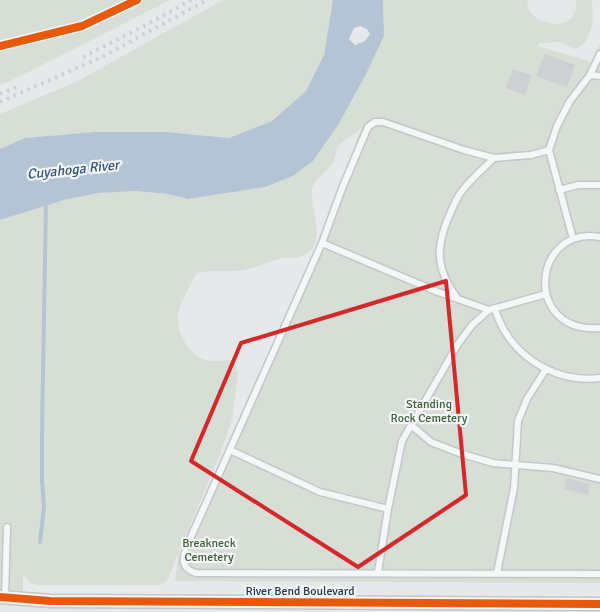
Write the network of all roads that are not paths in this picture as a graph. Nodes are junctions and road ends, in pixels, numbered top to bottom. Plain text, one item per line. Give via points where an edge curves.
1 (600, 54) edge
2 (590, 75) junction
3 (600, 76) edge
4 (549, 150) junction
5 (494, 158) junction
6 (600, 184) edge
7 (559, 190) junction
8 (600, 237) edge
9 (573, 239) junction
10 (322, 243) junction
11 (546, 294) junction
12 (459, 299) junction
13 (492, 309) junction
14 (600, 328) edge
15 (546, 369) junction
16 (600, 378) edge
17 (411, 425) junction
18 (230, 450) junction
19 (516, 466) junction
20 (600, 479) edge
21 (388, 509) junction
22 (7, 527) dead end
23 (378, 572) junction
24 (497, 573) junction
25 (600, 574) edge
26 (3, 597) edge
27 (600, 604) edge
28 (50, 607) edge
29 (296, 607) edge
30 (528, 608) edge

1 - 2 lane
2 - 3 lane
2 - 4 lane via 570,102
4 - 5 lane
4 - 7 lane
5 - 10 lane via 375,122 368,127
5 - 12 lane via 460,193 443,230 439,249 441,268 448,286
6 - 7 lane
7 - 9 lane
8 - 9 lane
9 - 11 lane via 559,248 549,262 544,278
10 - 12 lane
10 - 18 lane
11 - 13 lane
11 - 14 lane via 554,311 568,323 586,329
12 - 13 lane
13 - 15 lane via 514,344
13 - 17 lane via 472,325 458,344
15 - 16 lane via 567,377
15 - 19 lane via 527,398 518,421
17 - 19 lane via 432,442 462,454
17 - 21 lane via 402,441
18 - 21 lane via 320,492
18 - 23 lane via 186,548 185,568 196,573
19 - 20 lane via 553,468
19 - 24 lane
21 - 23 lane
22 - 26 lane
23 - 24 lane
24 - 25 lane
26 - 28 street, River Bend Boulevard
27 - 30 street, River Bend Boulevard
28 - 29 street, River Bend Boulevard
29 - 30 street, River Bend Boulevard

